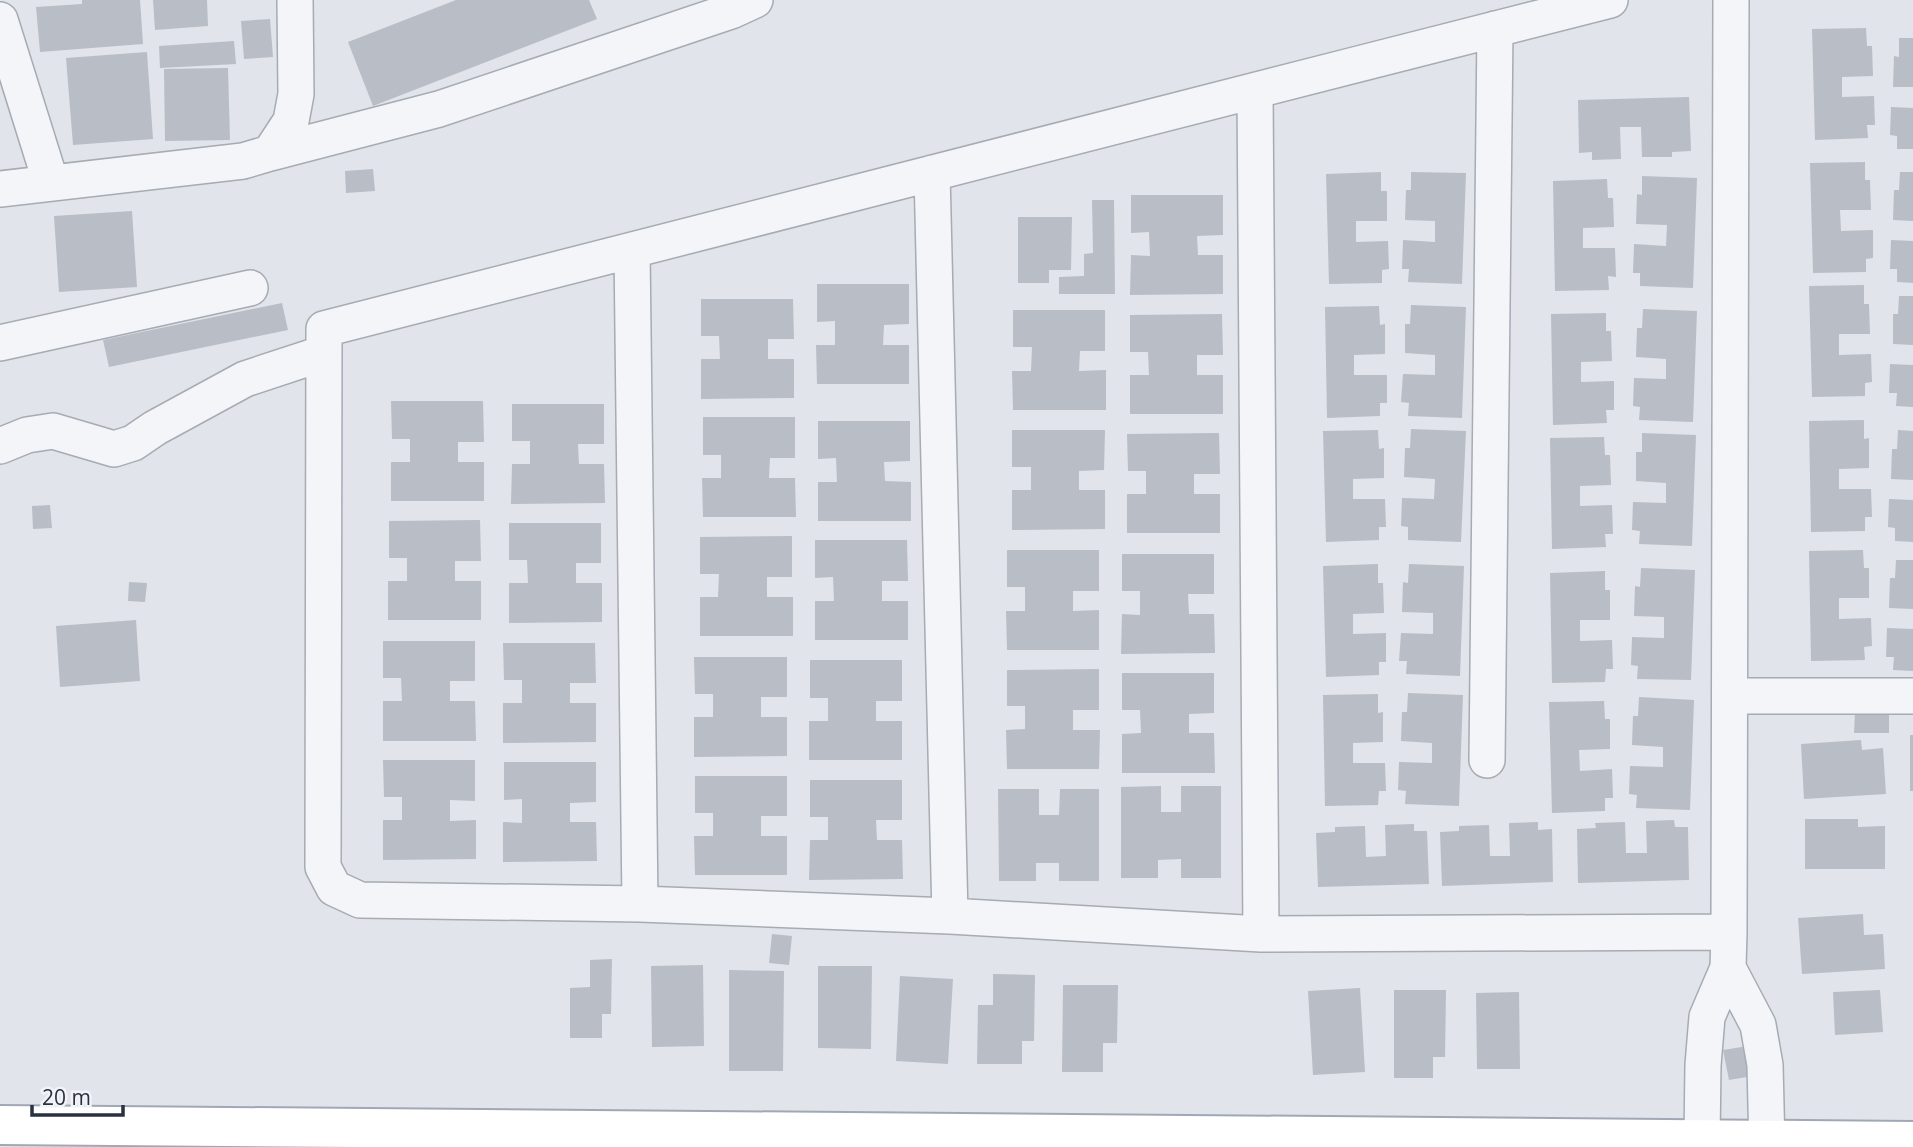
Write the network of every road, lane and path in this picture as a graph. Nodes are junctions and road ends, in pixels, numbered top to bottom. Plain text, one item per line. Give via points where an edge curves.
1 (295, 0) edge
2 (1610, 0) edge
3 (1731, 0) edge
4 (738, 4) edge
5 (0, 20) edge
6 (1495, 29) junction
7 (1255, 91) junction
8 (270, 153) junction
9 (932, 173) junction
10 (51, 183) junction
11 (0, 189) edge
12 (632, 250) junction
13 (250, 288) dead end
14 (0, 343) edge
15 (324, 353) junction
16 (0, 446) edge
17 (1731, 696) junction
18 (1913, 696) edge
19 (1487, 760) dead end
20 (640, 904) junction
21 (950, 916) junction
22 (1729, 932) junction
23 (1261, 934) junction
24 (1728, 968) junction
25 (0, 1125) edge
26 (420, 1138) edge
27 (1702, 1138) junction
28 (1913, 1141) edge
29 (1767, 1143) edge

1 - 8 street via 296,94 291,121
2 - 6 street
3 - 17 street
4 - 8 street via 439,109
5 - 10 street
6 - 7 street
6 - 19 street
7 - 9 street
7 - 23 street
8 - 10 street via 243,161
9 - 12 street
9 - 21 street
10 - 11 street
12 - 15 street via 324,329
12 - 20 street
13 - 14 street
15 - 16 street via 245,379 133,443 114,449 53,431
15 - 20 street via 323,867 334,888 360,900
17 - 18 street
17 - 22 street
20 - 21 street
21 - 23 street
22 - 23 street
22 - 24 street
24 - 27 street via 1707,1017
24 - 29 street via 1758,1025 1765,1065
25 - 26 main road
26 - 27 main road
27 - 29 main road
28 - 29 main road

